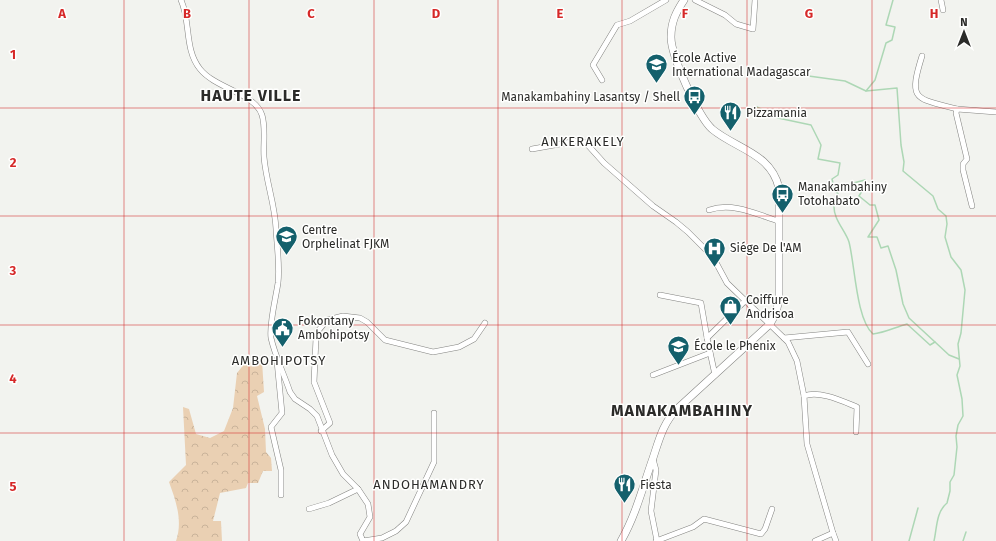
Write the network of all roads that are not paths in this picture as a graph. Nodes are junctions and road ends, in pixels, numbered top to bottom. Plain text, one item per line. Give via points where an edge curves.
1 (181, 0) edge
2 (666, 0) edge
3 (684, 0) edge
4 (695, 0) edge
5 (755, 0) edge
6 (941, 0) edge
7 (943, 10) dead end
8 (922, 56) dead end
9 (602, 80) dead end
10 (957, 109) junction
11 (996, 112) edge
12 (532, 149) dead end
13 (972, 206) dead end
14 (709, 210) dead end
15 (778, 221) junction
16 (660, 295) dead end
17 (746, 300) junction
18 (485, 323) dead end
19 (770, 324) junction
20 (707, 338) junction
21 (784, 338) junction
22 (710, 353) junction
23 (277, 356) junction
24 (868, 364) dead end
25 (653, 375) dead end
26 (715, 375) junction
27 (804, 396) junction
28 (434, 413) dead end
29 (321, 431) junction
30 (856, 432) dead end
31 (653, 458) junction
32 (358, 489) junction
33 (280, 495) dead end
34 (309, 509) dead end
35 (772, 509) dead end
36 (833, 533) junction
37 (621, 541) edge
38 (656, 541) edge
39 (815, 541) edge
40 (836, 541) edge

1 - 23 street via 185,8 192,55 200,69 228,89 256,103 262,115 264,157 276,226 278,282 271,336
2 - 9 street via 617,25 593,65
3 - 15 street via 675,14 671,38 694,102 709,126 757,155 773,173 778,188
4 - 5 street via 736,24 754,29
6 - 7 street
8 - 10 street via 914,90 917,95
10 - 11 street
10 - 13 street via 956,120 966,159 963,170
12 - 17 street via 577,140 586,143 604,163 653,206 688,232 713,257 727,283
14 - 15 street via 739,208
15 - 19 street via 779,299
16 - 20 street via 701,303
17 - 19 street
17 - 20 street
18 - 29 street via 474,339 459,347 433,352 385,340 360,318 343,316 326,320 318,331 315,353 314,382 330,423
19 - 21 street
19 - 26 street
20 - 22 street
21 - 24 street via 847,332
21 - 27 street via 797,361
22 - 25 street
22 - 26 street
23 - 29 street via 290,392 317,416
23 - 33 street via 282,413 271,427 281,470
26 - 31 street via 672,414 661,433
27 - 30 street via 817,394 857,407
27 - 36 street via 807,444
28 - 32 street via 434,462 406,522 382,538 363,541 360,534 370,517 368,504
29 - 32 street via 343,474
31 - 37 street
31 - 38 street via 656,470 651,511
32 - 34 street via 329,503
35 - 38 street via 761,534 704,519 693,527
36 - 39 street
36 - 40 street

